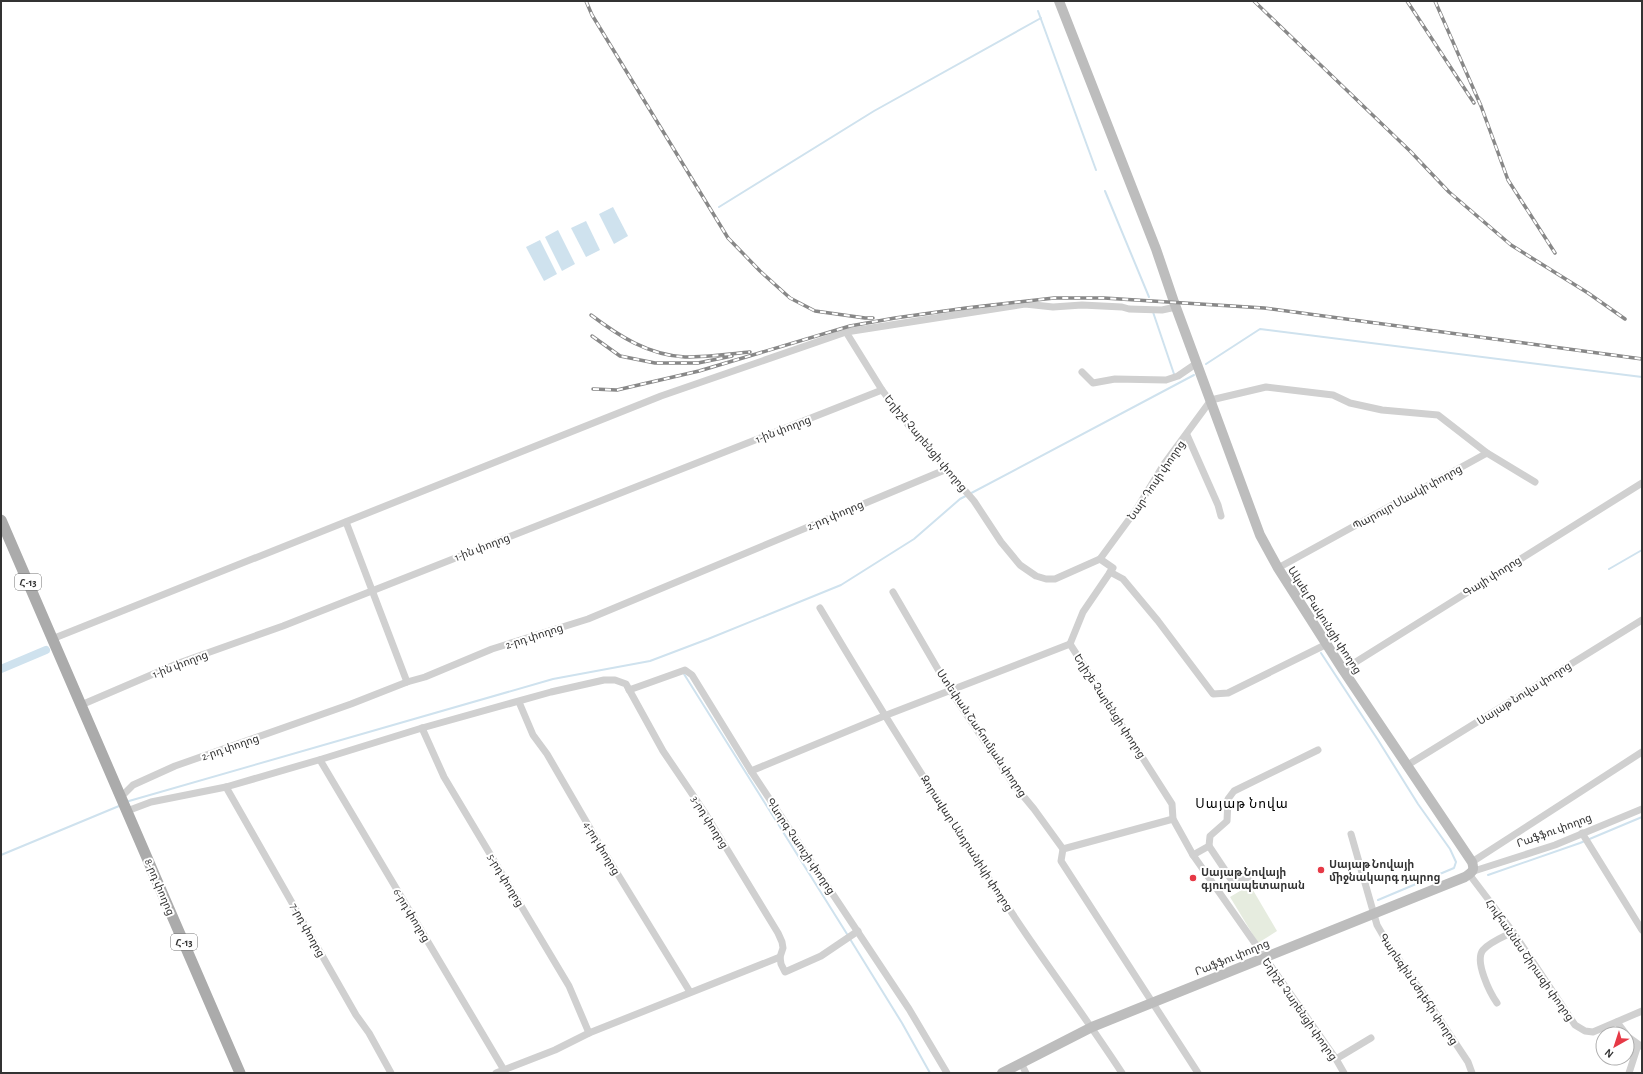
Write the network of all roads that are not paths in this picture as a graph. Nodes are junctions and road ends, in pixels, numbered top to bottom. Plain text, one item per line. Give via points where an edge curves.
1 (1059, 1) edge
2 (1176, 307) junction
3 (846, 332) junction
4 (1197, 363) junction
5 (1082, 372) dead end
6 (882, 390) junction
7 (1211, 400) junction
8 (1187, 435) junction
9 (1487, 453) junction
10 (946, 469) junction
11 (1535, 482) dead end
12 (1642, 483) edge
13 (1221, 516) dead end
14 (1, 520) edge
15 (346, 522) junction
16 (1100, 559) junction
17 (1278, 568) junction
18 (1110, 572) junction
19 (372, 590) junction
20 (893, 592) dead end
21 (820, 608) dead end
22 (1642, 620) edge
23 (53, 641) junction
24 (1070, 644) junction
25 (1327, 644) junction
26 (1343, 670) junction
27 (407, 682) junction
28 (629, 690) junction
29 (950, 690) junction
30 (519, 702) junction
31 (81, 705) junction
32 (884, 716) junction
33 (422, 728) junction
34 (1318, 750) dead end
35 (1642, 752) edge
36 (320, 760) junction
37 (1406, 766) junction
38 (751, 771) junction
39 (226, 787) junction
40 (121, 797) junction
41 (1642, 809) edge
42 (127, 811) junction
43 (1173, 819) junction
44 (1582, 833) junction
45 (1351, 834) dead end
46 (1209, 846) junction
47 (1063, 849) junction
48 (1193, 855) junction
49 (1472, 869) junction
50 (1251, 876) dead end
51 (1374, 914) junction
52 (1642, 930) edge
53 (858, 931) junction
54 (1513, 932) junction
55 (780, 957) junction
56 (1263, 957) junction
57 (690, 992) junction
58 (1151, 1003) junction
59 (1497, 1003) dead end
60 (1642, 1010) edge
61 (1617, 1022) junction
62 (1620, 1026) edge
63 (1092, 1027) junction
64 (589, 1033) junction
65 (1371, 1038) dead end
66 (1640, 1046) edge
67 (1336, 1059) junction
68 (1020, 1063) junction
69 (504, 1070) junction
70 (240, 1073) edge
71 (391, 1073) edge
72 (496, 1073) edge
73 (948, 1073) edge
74 (1002, 1073) edge
75 (1026, 1073) edge
76 (1122, 1073) edge
77 (1198, 1073) edge
78 (1344, 1073) edge
79 (1472, 1073) edge
80 (1629, 1073) edge

1 - 2 main road, Ակսել Բակունցի փողոց via 1156,249
2 - 3 street via 1162,310 1025,304
2 - 4 main road, Ակսել Բակունցի փողոց
3 - 6 street, Եղիշե Չարենցի փողոց
3 - 15 street via 660,396
4 - 5 street via 1178,376 1166,380 1115,379 1093,383
4 - 7 main road, Ակսել Բակունցի փողոց
6 - 10 street, Եղիշե Չարենցի փողոց
6 - 19 street, 1-ին փողոց
7 - 8 street, Նար-Դոսի փողոց
7 - 9 street via 1266,387 1333,395 1350,403 1382,410 1438,415
7 - 17 main road, Ակսել Բակունցի փողոց via 1260,535
8 - 13 street
8 - 16 street, Նար-Դոսի փողոց via 1164,464 1136,510
9 - 11 street
9 - 17 street, Պարույր Սևակի փողոց
10 - 16 street, Եղիշե Չարենցի փողոց via 974,501 1001,542 1020,565 1036,576 1055,579
10 - 27 street, 2-րդ փողոց via 588,618 492,649
12 - 26 street, Գայի փողոց
14 - 23 main road, Հ-13
15 - 19 street
15 - 23 street
16 - 18 street via 1113,568
17 - 25 main road, Ակսել Բակունցի փողոց
18 - 24 street, Եղիշե Չարենցի փողոց via 1083,612
18 - 25 street via 1123,579 1213,694 1228,693
19 - 27 street
19 - 31 street, 1-ին փողոց via 179,664
20 - 29 street, Ստեփան Շահումյան փողոց
21 - 32 street, Զորավար Անդրանիկի փողոց
22 - 37 street, Սայաթ Նովա փողոց
23 - 31 main road, Հ-13
24 - 29 street
24 - 43 street, Եղիշե Չարենցի փողոց via 1172,804
25 - 26 main road, Ակսել Բակունցի փողոց
26 - 37 main road, Ակսել Բակունցի փողոց
27 - 40 street, 2-րդ փողոց via 174,766 133,785
28 - 30 street via 626,684 604,680
28 - 38 street, Գևորգ Չաուշի փողոց via 685,670 692,675
28 - 55 street, 3-րդ փողոց via 664,751 778,933 783,948
29 - 32 street
29 - 47 street, Ստեփան Շահումյան փողոց via 1014,785
30 - 33 street
30 - 57 street, 4-րդ փողոց via 533,735 547,754
31 - 40 main road, Հ-13
32 - 38 street
32 - 63 street, Զորավար Անդրանիկի փողոց via 1028,937
33 - 36 street
33 - 64 street, 5-րդ փողոց via 444,777 569,986
34 - 46 street via 1234,791 1228,799 1227,821 1210,836
35 - 49 street
36 - 39 street
36 - 69 street, 6-րդ փողոց
37 - 49 main road, Ակսել Բակունցի փողոց
38 - 53 street, Գևորգ Չաուշի փողոց
39 - 42 street via 151,802
39 - 71 street, 7-րդ փողոց
40 - 42 main road, Հ-13
41 - 44 street, Րաֆֆու փողոց
42 - 70 main road, 8-րդ փողոց / Հ-13
43 - 47 street
43 - 48 street, Եղիշե Չարենցի փողոց
44 - 49 street, Րաֆֆու փողոց via 1554,845
44 - 52 street
45 - 51 street, Գարեգին Նժդեհի փողոց
46 - 48 street
46 - 50 street via 1231,879 1237,882
47 - 58 street, Ստեփան Շահումյան փողոց via 1061,861
48 - 56 street, Եղիշե Չարենցի փողոց
49 - 51 main road, Րաֆֆու փողոց
49 - 54 street, Հովհաննես Շիրազի փողոց
51 - 56 main road, Րաֆֆու փողոց
51 - 79 street, Գարեգին Նժդեհի փողոց via 1388,944 1464,1056
53 - 55 street via 821,956 785,972
53 - 73 street, Գևորգ Չաուշի փողոց
54 - 59 street via 1490,944 1482,952 1485,982
54 - 61 street, Հովհաննես Շիրազի փողոց via 1575,1025 1593,1032
55 - 57 street
56 - 58 main road, Րաֆֆու փողոց
56 - 67 street, Եղիշե Չարենցի փողոց
57 - 64 street
58 - 63 main road, Րաֆֆու փողոց
58 - 77 street, Ստեփան Շահումյան փողոց
60 - 61 street, Հովհաննես Շիրազի փողոց
61 - 62 street
63 - 68 main road, Րաֆֆու փողոց
63 - 76 street, Զորավար Անդրանիկի փողոց
64 - 69 street via 555,1050
65 - 67 street
66 - 80 street
67 - 78 street, Եղիշե Չարենցի փողոց
68 - 74 main road, Րաֆֆու փողոց
68 - 75 street
69 - 72 street

